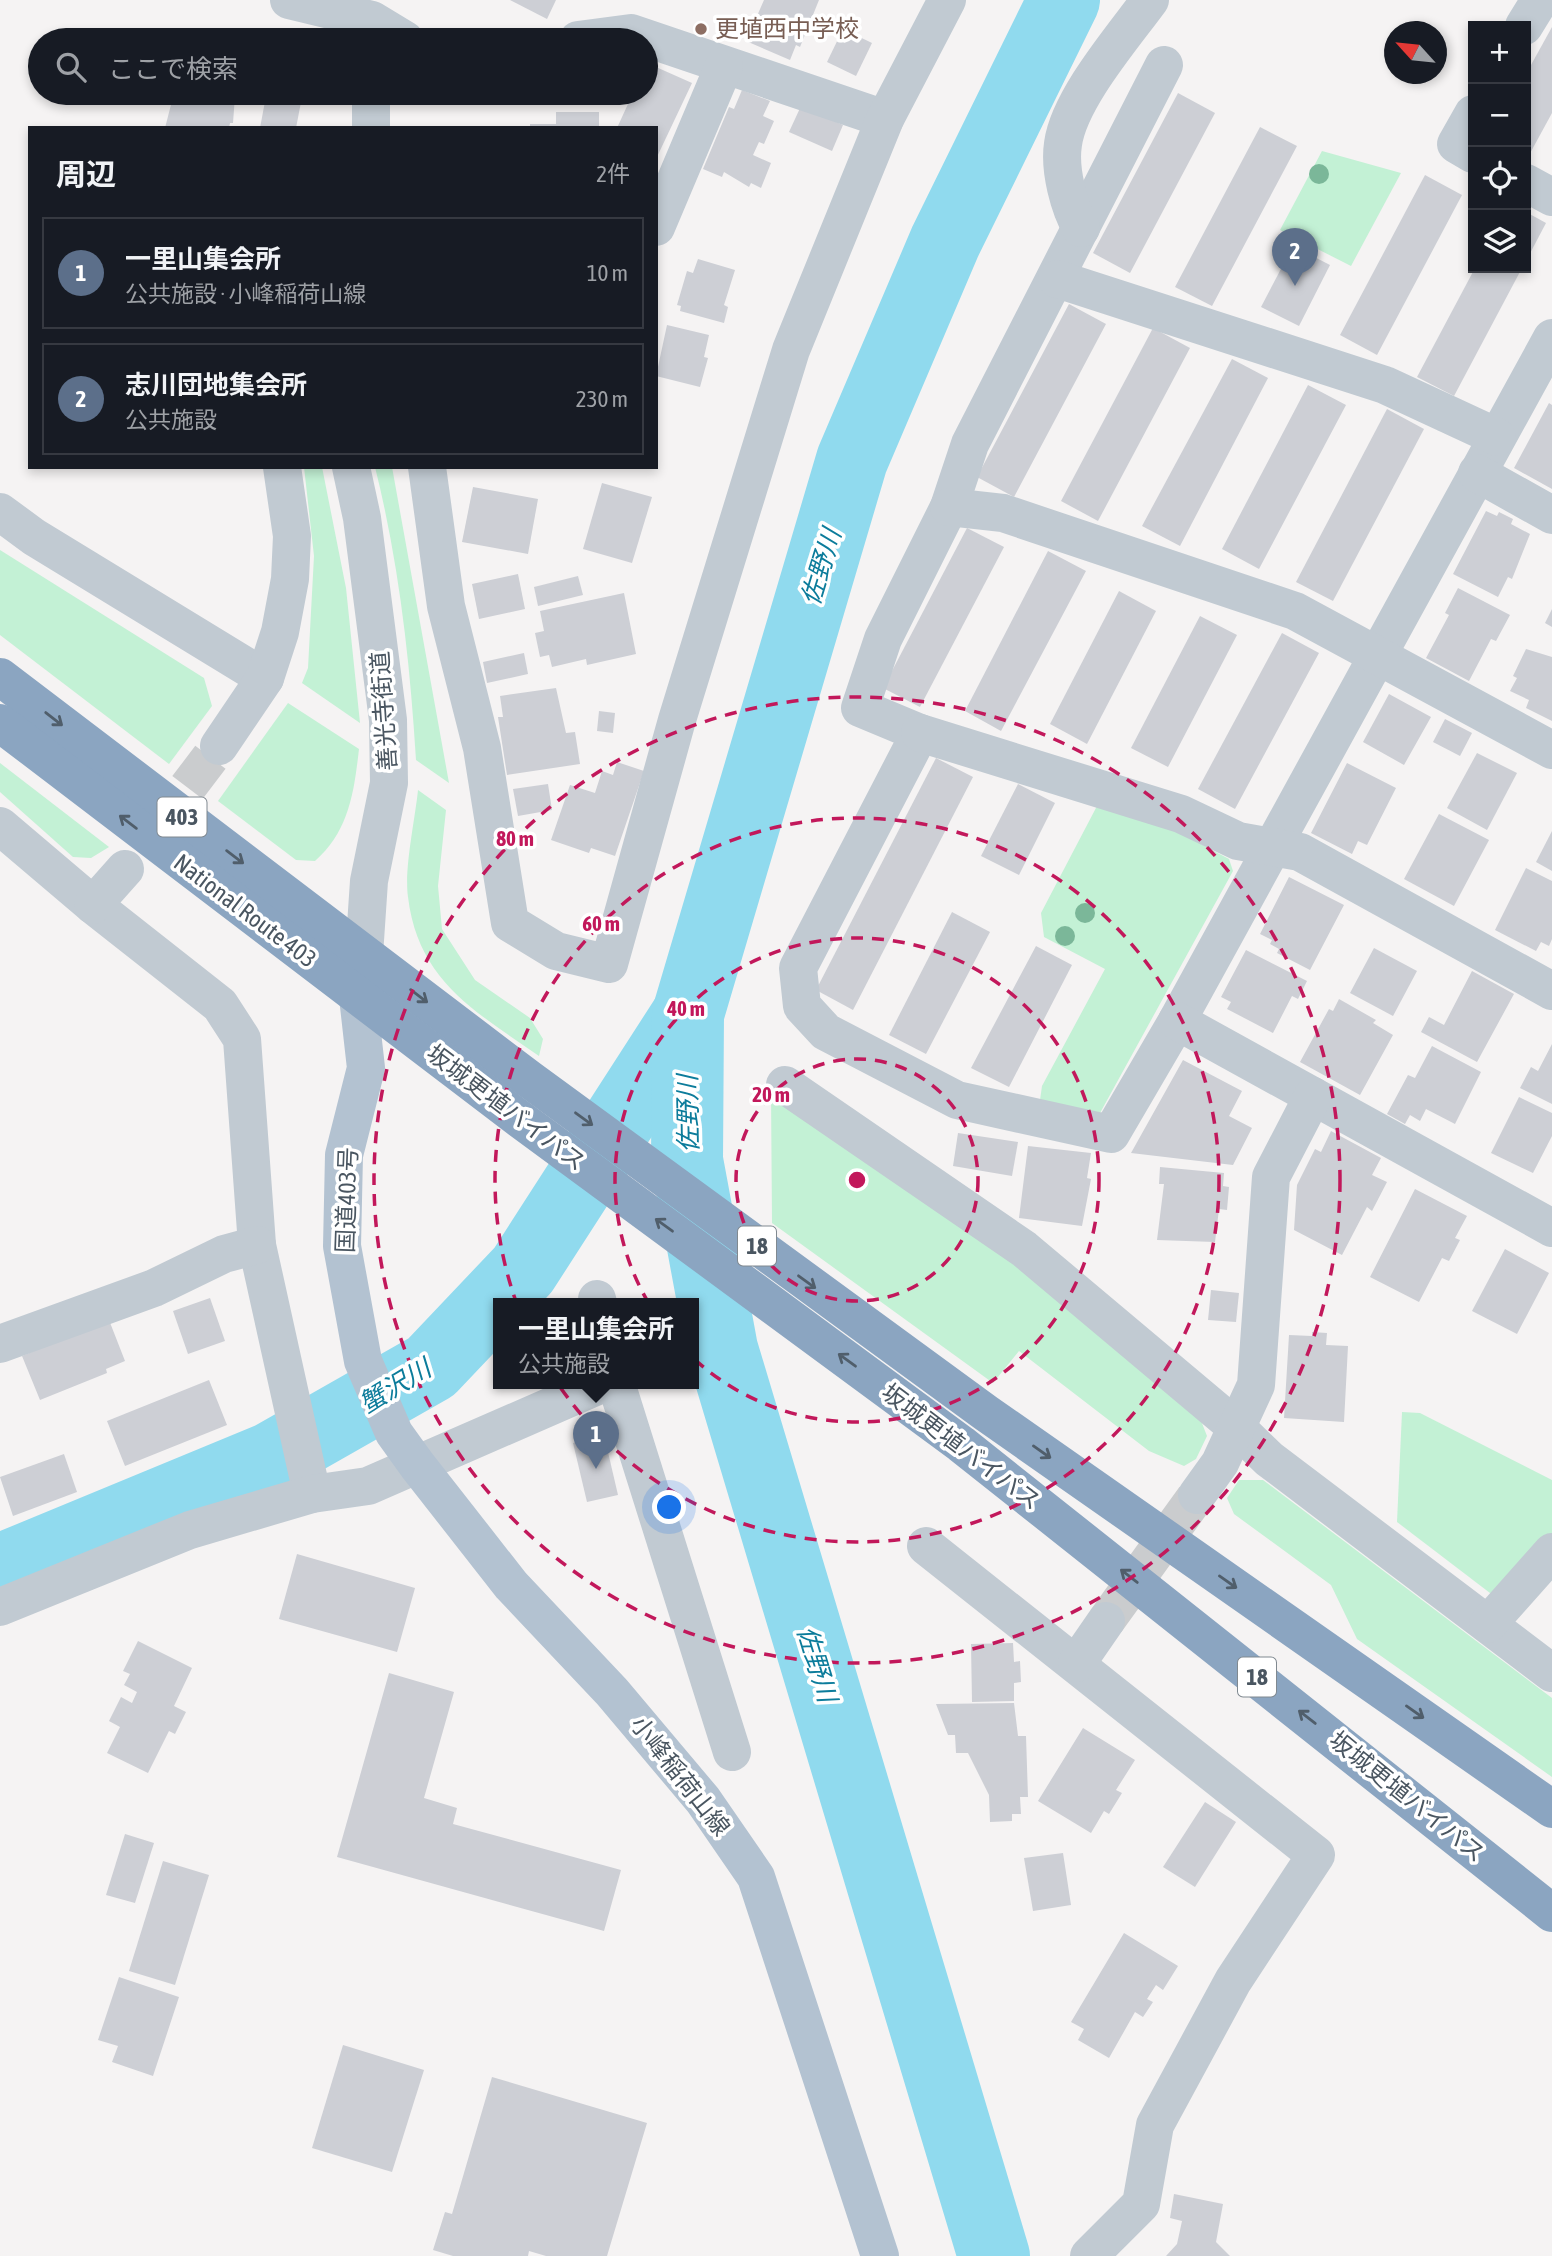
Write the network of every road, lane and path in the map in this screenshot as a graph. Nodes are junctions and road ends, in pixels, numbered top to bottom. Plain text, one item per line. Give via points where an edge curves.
1 (289, 0) edge
2 (947, 0) edge
3 (1150, 0) edge
4 (1540, 0) edge
5 (371, 20) edge
6 (1527, 21) edge
7 (658, 43) edge
8 (1164, 65) dead end
9 (724, 66) junction
10 (372, 105) edge
11 (885, 119) junction
12 (1468, 123) edge
13 (371, 126) edge
14 (1468, 151) edge
15 (1531, 186) edge
16 (1552, 197) edge
17 (658, 222) edge
18 (1081, 229) junction
19 (1057, 279) junction
20 (1552, 338) edge
21 (1497, 437) junction
22 (282, 469) edge
23 (351, 469) edge
24 (427, 469) edge
25 (1477, 473) junction
26 (949, 507) junction
27 (0, 512) edge
28 (1552, 515) edge
29 (1377, 653) junction
30 (0, 677) edge
31 (265, 678) junction
32 (0, 723) edge
33 (920, 733) junction
34 (219, 746) tunnel mouth
35 (1552, 750) edge
36 (0, 826) edge
37 (1272, 847) junction
38 (125, 869) dead end
39 (93, 905) junction
40 (364, 955) junction
41 (1552, 991) edge
42 (358, 997) junction
43 (1177, 1021) junction
44 (785, 1085) dead end
45 (1313, 1096) junction
46 (1552, 1228) edge
47 (257, 1245) junction
48 (0, 1345) edge
49 (363, 1361) joint
50 (590, 1389) edge
51 (618, 1389) edge
52 (1237, 1428) junction
53 (417, 1465) junction
54 (310, 1485) junction
55 (1197, 1495) tunnel mouth
56 (926, 1546) dead end
57 (1552, 1552) edge
58 (0, 1607) edge
59 (1106, 1621) tunnel mouth
60 (1488, 1624) junction
61 (1077, 1663) junction
62 (1552, 1673) edge
63 (732, 1752) dead end
64 (1552, 1809) edge
65 (1552, 1913) edge
66 (880, 2256) edge
67 (1089, 2256) edge

1 - 5 street
2 - 11 street
3 - 18 street via 1082,95 1063,145 1069,206
4 - 6 street
7 - 9 street
8 - 18 street
9 - 11 street
9 - 17 street
10 - 13 street
11 - 24 street via 791,349 677,720 609,964 556,951 510,923 481,748 446,606
12 - 14 street via 1456,144
15 - 16 street
18 - 19 street
19 - 21 street via 1385,385
19 - 26 street via 970,444
20 - 21 street
21 - 25 street
22 - 31 street via 292,536 290,579 281,632
23 - 40 street, 善光寺街道 via 388,720 389,783 369,881
25 - 28 street
25 - 29 street
26 - 29 street via 1003,513 1282,606
26 - 33 street via 883,639 860,708
27 - 31 street
29 - 35 street
29 - 37 street
30 -> 40 highway, National Route 403 / 403
31 - 34 street
42 -> 32 highway, National Route 403 / 403
33 - 37 street via 1181,814 1238,841
33 - 43 street via 798,968 802,1006 826,1032 957,1100 1111,1134
36 - 39 street
37 - 41 street via 1300,852
37 - 43 street
38 - 39 street
39 - 47 street via 220,1005 242,1039
40 - 42 main road, 国道403号
40 -> 64 highway, 坂城更埴バイパス / 18 via 986,1413
42 - 49 main road, 国道403号 via 366,1068 344,1155 342,1246
65 -> 42 highway, 坂城更埴バイパス / 18 via 961,1444
43 - 45 street
44 - 52 street via 1024,1249
45 - 46 street
45 - 52 street via 1270,1177 1256,1385
47 - 48 street via 224,1254 154,1288
47 - 54 street
49 - 53 main road, 小峰稲荷山線 via 394,1433
50 - 53 street
51 - 63 street
52 - 55 street
52 - 60 street via 1269,1459
53 - 54 street via 368,1486
53 - 66 main road, 小峰稲荷山線 via 511,1585 612,1692 703,1800 756,1877
54 - 58 street
56 - 61 street
57 - 60 street
59 - 61 street
60 - 62 street
61 - 67 street via 1316,1855 1233,1981 1155,2125 1140,2204

